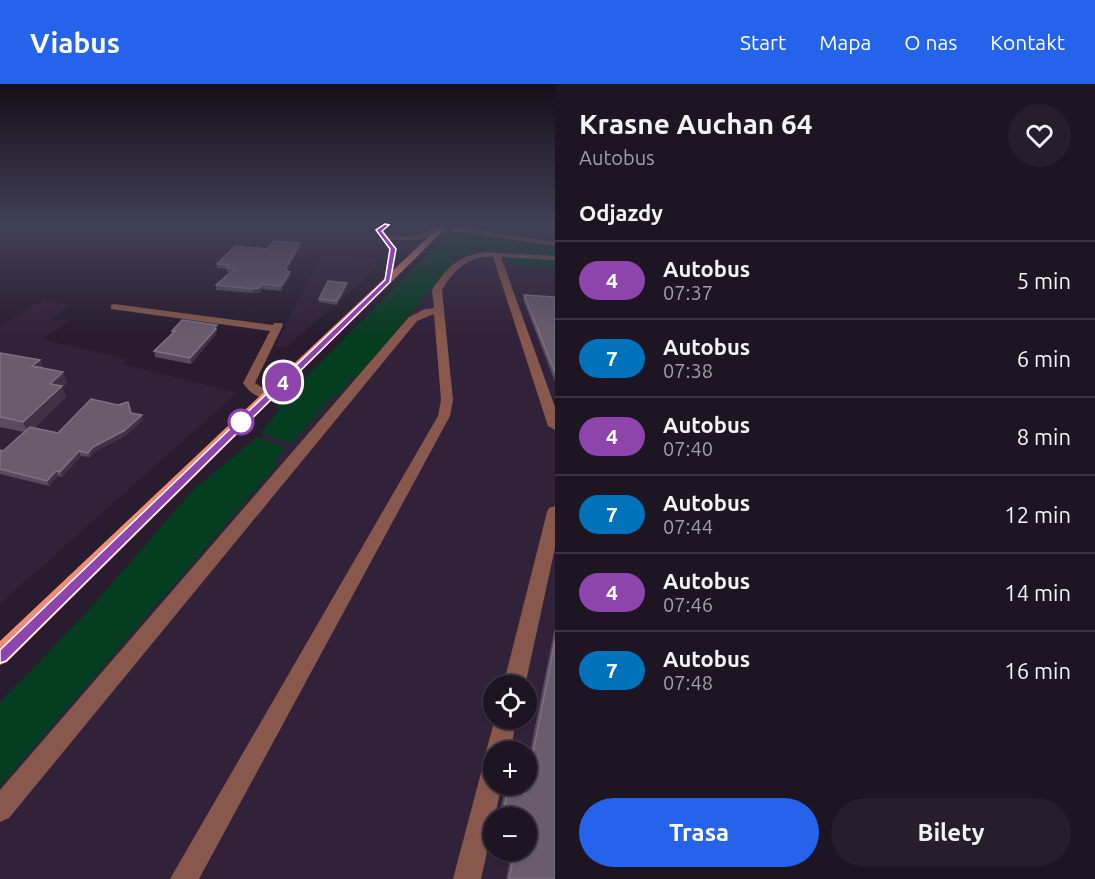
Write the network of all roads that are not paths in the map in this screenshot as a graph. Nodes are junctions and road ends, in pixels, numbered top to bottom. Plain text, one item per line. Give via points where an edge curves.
1 (391, 262) edge
2 (407, 262) edge
3 (460, 262) edge
4 (498, 262) edge
5 (388, 281) junction
6 (114, 307) dead end
7 (438, 310) junction
8 (269, 396) junction
9 (555, 426) edge
10 (555, 512) edge
11 (0, 655) edge
12 (517, 675) edge
13 (488, 795) edge
14 (0, 809) edge
15 (184, 879) edge
16 (467, 879) edge

1 - 5 street
2 - 5 main road
3 - 7 street via 437,291
4 - 9 street
5 - 8 main road
6 - 8 street via 277,327 249,383
7 - 14 street via 428,310 413,319
7 - 15 street via 447,400 444,416
8 - 11 main road
10 - 12 street
13 - 16 street

